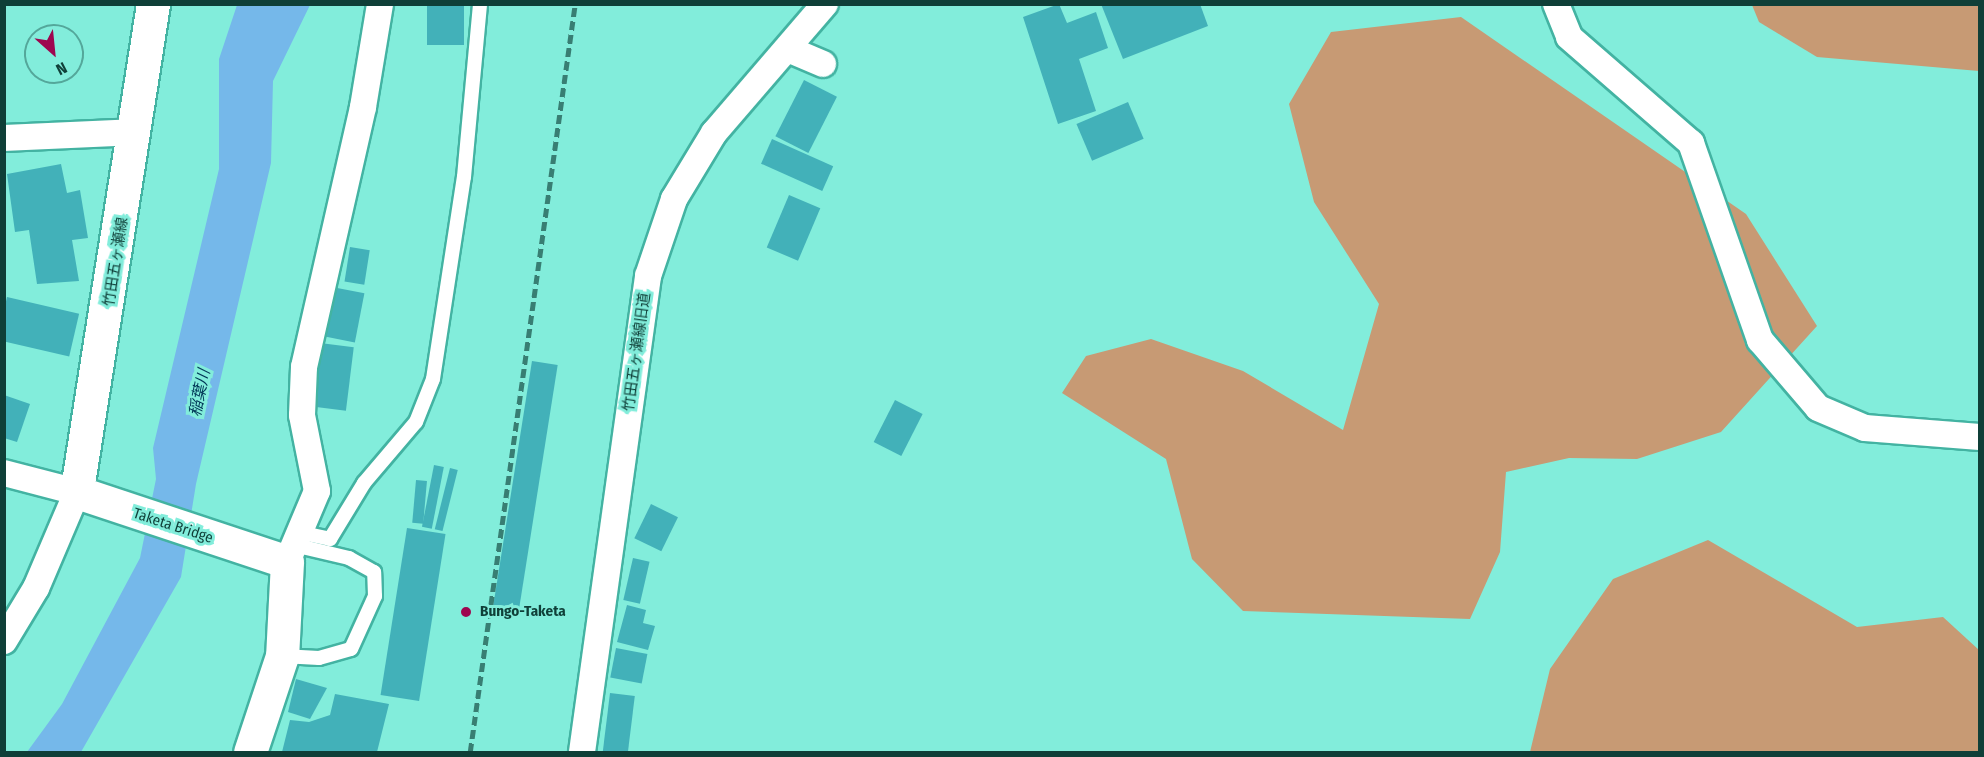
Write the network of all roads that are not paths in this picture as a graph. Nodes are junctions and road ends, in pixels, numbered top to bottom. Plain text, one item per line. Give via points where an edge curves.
1 (153, 4) edge
2 (380, 4) edge
3 (480, 4) edge
4 (825, 4) edge
5 (1556, 4) edge
6 (788, 49) junction
7 (823, 64) dead end
8 (136, 132) junction
9 (4, 138) edge
10 (1980, 437) edge
11 (4, 473) edge
12 (90, 497) junction
13 (293, 546) junction
14 (4, 641) edge
15 (282, 656) junction
16 (250, 753) edge
17 (582, 753) edge

1 - 8 main road, 竹田五ヶ瀬線
2 - 13 street via 363,107 304,367 302,415 317,491
3 - 13 lane via 464,177 433,378 416,422 364,483 330,539
4 - 6 street, 竹田五ヶ瀬線旧道
5 - 10 street via 1569,37 1691,143 1760,340 1818,408 1865,428
6 - 7 street
6 - 17 street, 竹田五ヶ瀬線旧道 via 709,143 674,199 648,276
8 - 9 street
8 - 12 main road, 竹田五ヶ瀬線
11 - 12 street
12 - 13 main road, Taketa Bridge via 243,548
12 - 14 street
13 - 15 main road
13 - 15 lane via 349,558 374,572 375,596 351,649 319,658
15 - 16 main road

